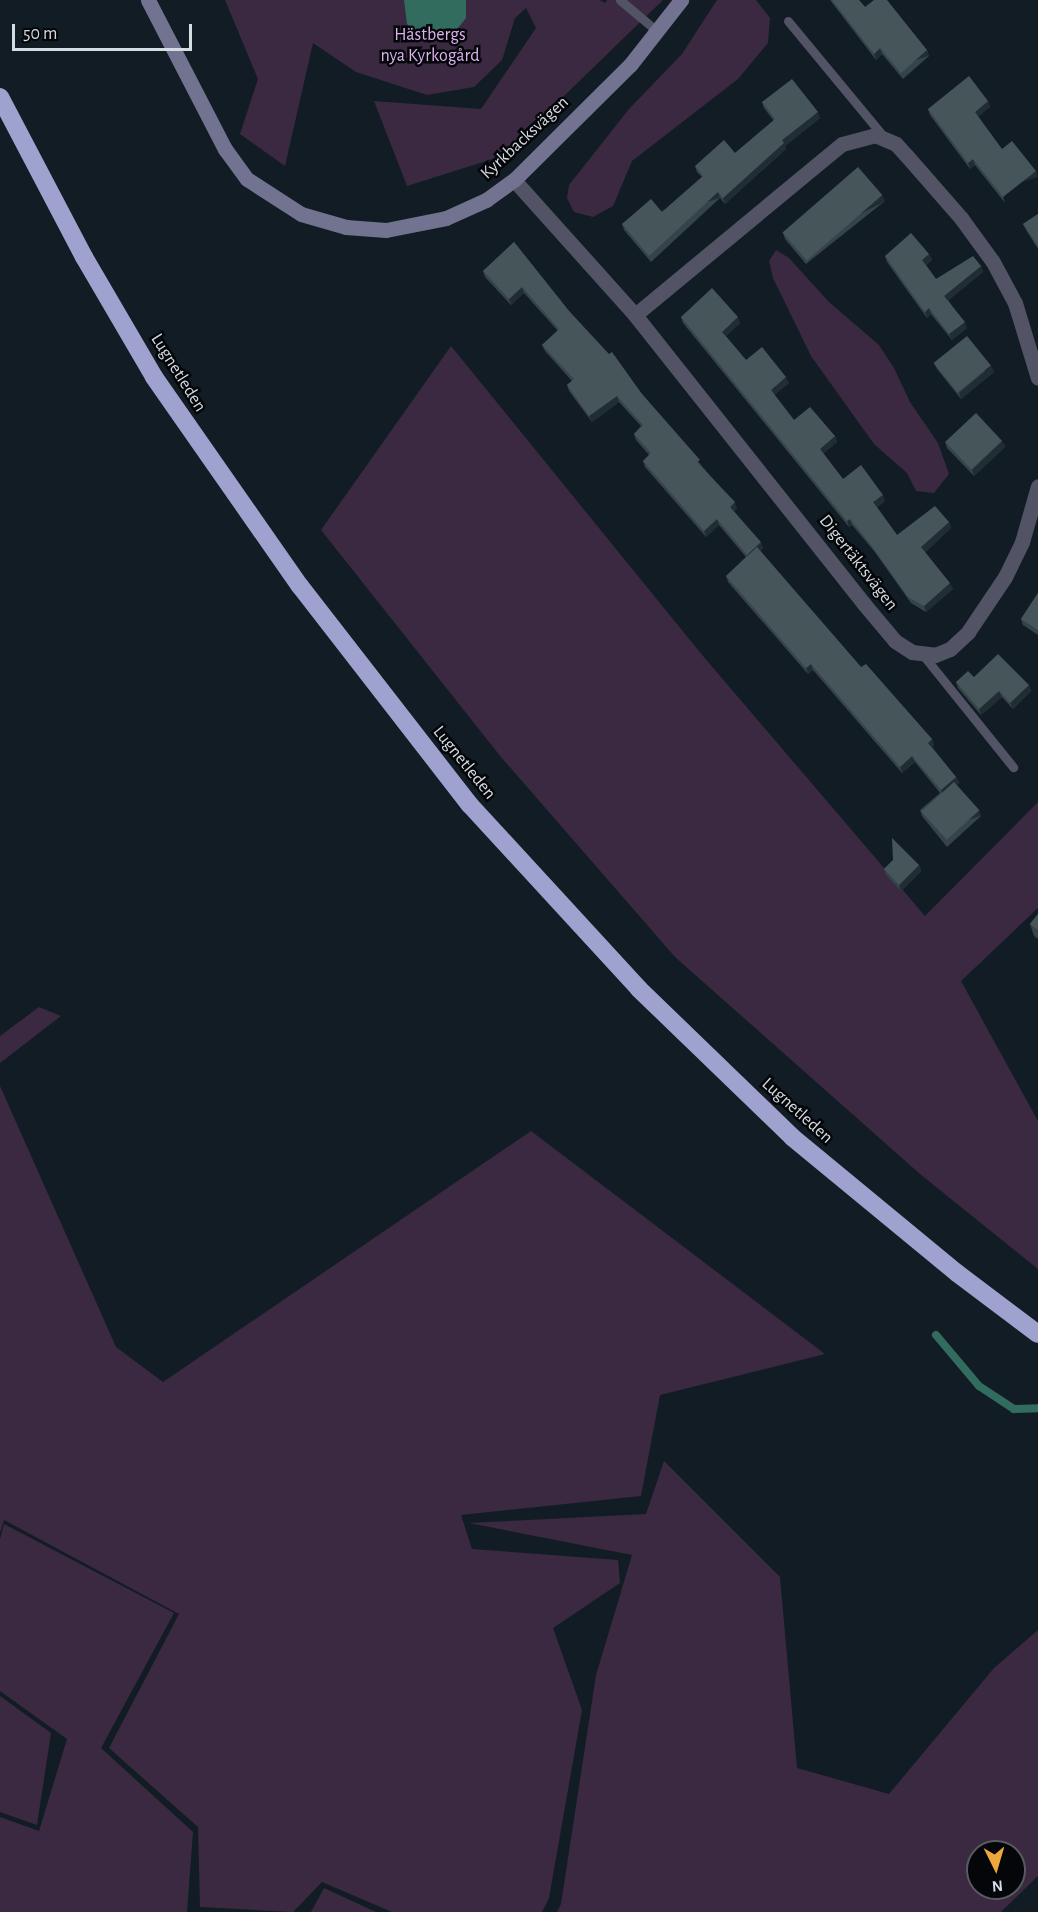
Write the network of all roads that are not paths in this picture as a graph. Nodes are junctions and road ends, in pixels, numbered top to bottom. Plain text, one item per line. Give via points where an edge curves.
1 (148, 0) edge
2 (620, 0) edge
3 (681, 0) edge
4 (788, 21) dead end
5 (657, 31) junction
6 (0, 97) edge
7 (884, 137) junction
8 (514, 180) junction
9 (634, 315) junction
10 (1038, 378) edge
11 (1038, 486) edge
12 (923, 655) junction
13 (1014, 767) dead end
14 (1038, 1334) edge

1 - 8 street, Kyrkbacksvägen via 236,167 259,189 293,210 346,227 406,228 466,210
2 - 5 lane
3 - 5 street, Kyrkbacksvägen
4 - 7 lane
5 - 8 street, Kyrkbacksvägen via 630,65
6 - 14 highway, Lugnetleden via 84,257 154,377 300,586 470,805 639,989 792,1137 957,1273
7 - 9 street via 870,135 842,144
7 - 10 street via 896,144 961,218 993,262 1015,303
8 - 9 street, Digertäktsvägen
9 - 12 street, Digertäktsvägen via 895,641
11 - 12 street via 1022,542 1005,577 968,632 950,649
12 - 13 lane

